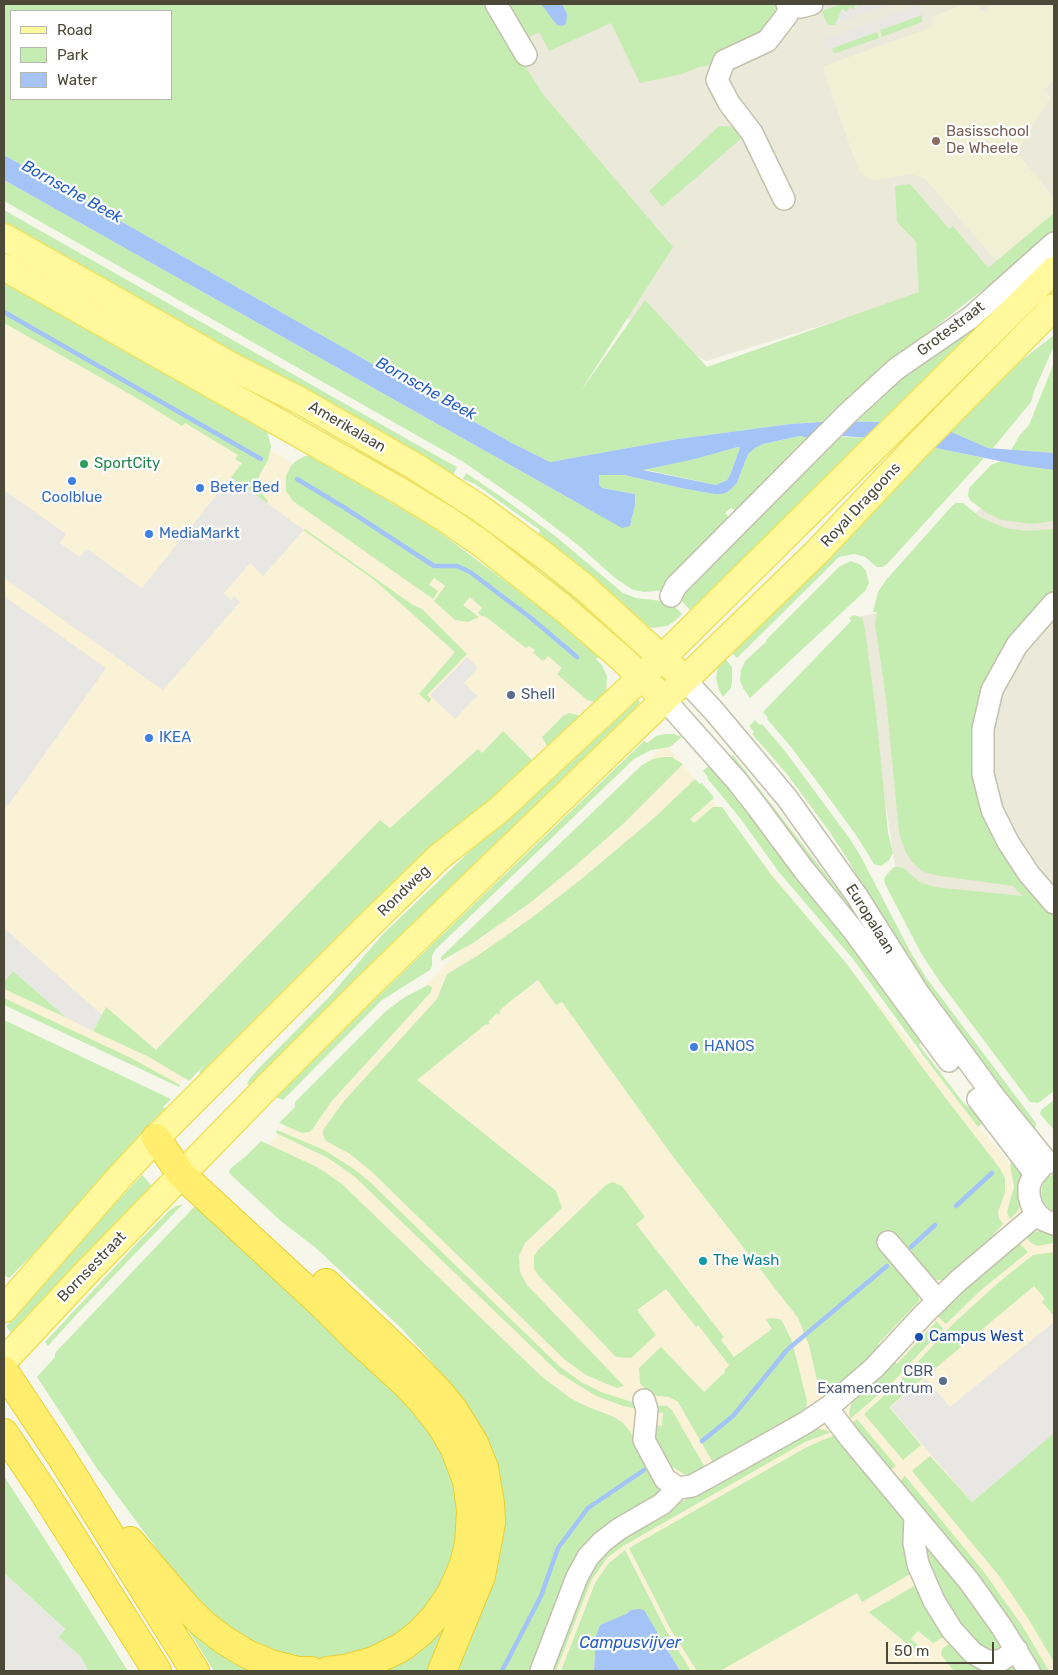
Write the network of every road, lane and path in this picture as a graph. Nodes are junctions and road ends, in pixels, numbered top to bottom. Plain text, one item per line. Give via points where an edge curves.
1 (496, 4) edge
2 (812, 4) edge
3 (788, 6) edge
4 (526, 55) dead end
5 (784, 199) dead end
6 (4, 237) edge
7 (1054, 243) edge
8 (4, 267) edge
9 (1054, 270) edge
10 (1054, 307) edge
11 (1043, 324) edge
12 (295, 432) junction
13 (394, 454) junction
14 (671, 596) dead end
15 (1054, 603) edge
16 (663, 657) junction
17 (642, 677) junction
18 (685, 680) junction
19 (665, 700) junction
20 (1054, 903) edge
21 (156, 1138) junction
22 (1046, 1166) edge
23 (188, 1168) junction
24 (1045, 1219) edge
25 (888, 1242) dead end
26 (938, 1301) junction
27 (7, 1306) edge
28 (4, 1361) edge
29 (4, 1371) edge
30 (644, 1400) dead end
31 (827, 1408) junction
32 (4, 1433) edge
33 (62, 1458) junction
34 (678, 1488) junction
35 (915, 1516) junction
36 (1017, 1650) junction
37 (157, 1671) edge
38 (195, 1671) edge
39 (311, 1671) edge
40 (327, 1671) edge
41 (442, 1671) edge
42 (541, 1671) edge
43 (1029, 1671) edge

1 - 4 street
2 - 3 street
3 - 5 street via 787,15 767,41 724,61 717,80 729,103 752,133
6 - 13 main road, Amerikalaan
7 - 14 street, Grotestraat via 970,318 896,369 847,414 676,586
8 - 12 main road, Amerikalaan
9 - 16 main road, Royal Dragoons
10 - 11 main road, Royal Dragoons
11 - 18 main road, Royal Dragoons via 940,421 816,552
12 - 13 main road via 310,425 324,424 355,441
12 - 17 main road, Amerikalaan via 400,491 482,544 562,607
13 - 16 main road, Amerikalaan via 481,509 545,556
15 - 20 street via 1017,644 992,690 983,729 983,774 992,810 1029,874
16 - 17 main road, Rondweg
16 - 18 main road, Amerikalaan
17 - 19 main road, Amerikalaan
17 - 21 main road, Rondweg via 500,809 439,857
18 - 19 main road, Royal Dragoons
18 - 22 street, Europalaan via 793,806 857,896 919,994
19 - 22 street, Europalaan via 758,808 930,1036
19 - 23 main road via 381,974
21 - 23 highway
21 - 27 main road
22 - 24 street via 1030,1186 1029,1196 1032,1206
23 - 28 main road, Bornsestraat
23 - 40 highway via 358,1341 423,1402 456,1449 467,1481 471,1510 469,1545 451,1594 436,1616 402,1647 374,1661
23 - 41 highway via 408,1360 453,1409 474,1443 484,1468 491,1523 481,1576
24 - 26 street via 982,1259
25 - 26 street
26 - 31 street via 874,1368
29 - 33 highway
30 - 34 street via 647,1410 644,1440 665,1479
31 - 34 street via 692,1486
31 - 35 street
32 - 37 highway
33 - 38 highway
33 - 39 highway via 202,1623 247,1654 271,1664
34 - 42 street via 662,1504 607,1538 588,1557 576,1577
35 - 36 street via 980,1596
35 - 36 street via 914,1543 918,1564 934,1601 952,1630 973,1653 987,1661 1000,1661
36 - 43 street

